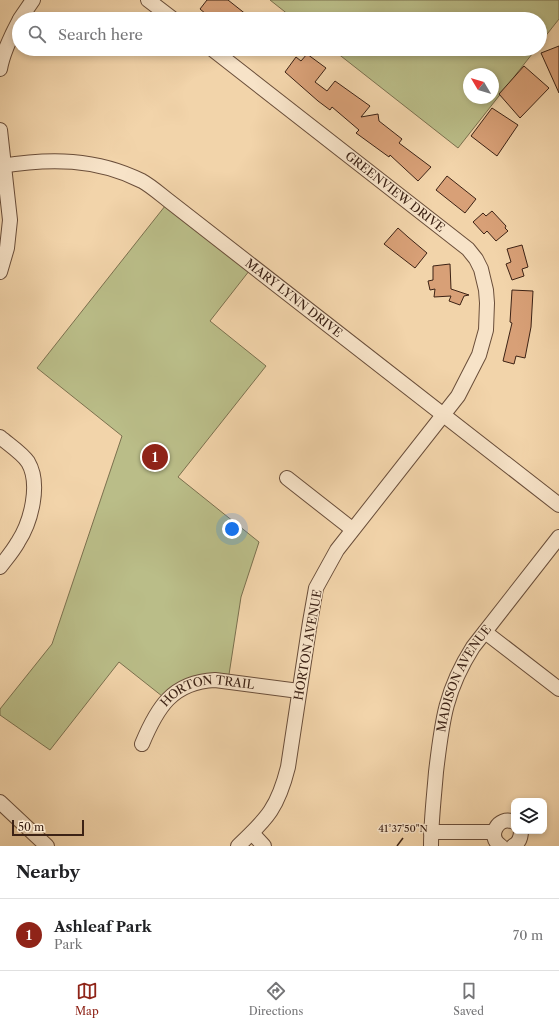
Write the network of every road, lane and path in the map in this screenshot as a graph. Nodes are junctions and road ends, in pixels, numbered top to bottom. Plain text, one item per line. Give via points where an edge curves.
1 (33, 0) edge
2 (148, 0) edge
3 (25, 12) edge
4 (164, 12) edge
5 (12, 33) edge
6 (2, 51) edge
7 (221, 56) edge
8 (0, 69) edge
9 (0, 130) edge
10 (2, 166) edge
11 (0, 272) edge
12 (467, 379) joint
13 (443, 414) junction
14 (0, 437) edge
15 (287, 478) dead end
16 (559, 505) edge
17 (352, 529) junction
18 (559, 537) edge
19 (0, 567) edge
20 (485, 632) junction
21 (559, 689) edge
22 (299, 690) junction
23 (142, 744) dead end
24 (0, 802) edge
25 (511, 821) edge
26 (252, 832) junction
27 (431, 832) junction
28 (494, 832) junction
29 (520, 834) edge
30 (47, 846) edge
31 (238, 846) edge
32 (264, 846) edge
33 (431, 846) edge
34 (502, 846) edge
35 (513, 846) edge

1 - 3 street
2 - 4 street
5 - 6 street
6 - 8 street
7 - 12 street, GREENVIEW DRIVE via 468,249 476,258 486,290 486,330 479,355
9 - 10 street
10 - 11 street via 10,220 7,248
10 - 13 street, MARY LYNN DRIVE via 81,162 113,168 143,182
12 - 13 street, HORTON AVENUE via 458,396
13 - 16 street, MARY LYNN DRIVE
13 - 17 street, HORTON AVENUE
14 - 19 street via 28,462 34,491 31,512 24,532
15 - 17 street
17 - 22 street, HORTON AVENUE via 336,550 316,588
18 - 20 street, MADISON AVENUE
20 - 21 street
20 - 27 street, MADISON AVENUE via 463,663 448,697 442,722
22 - 23 street, HORTON TRAIL via 215,680 191,683 167,700 153,718
22 - 26 street, HORTON AVENUE via 288,766 282,789 262,824
24 - 30 street
25 - 28 street via 503,821
26 - 31 street, HORTON AVENUE
26 - 32 street
27 - 28 street
27 - 33 street, MADISON AVENUE
28 - 34 street via 496,842
29 - 35 street via 519,841

